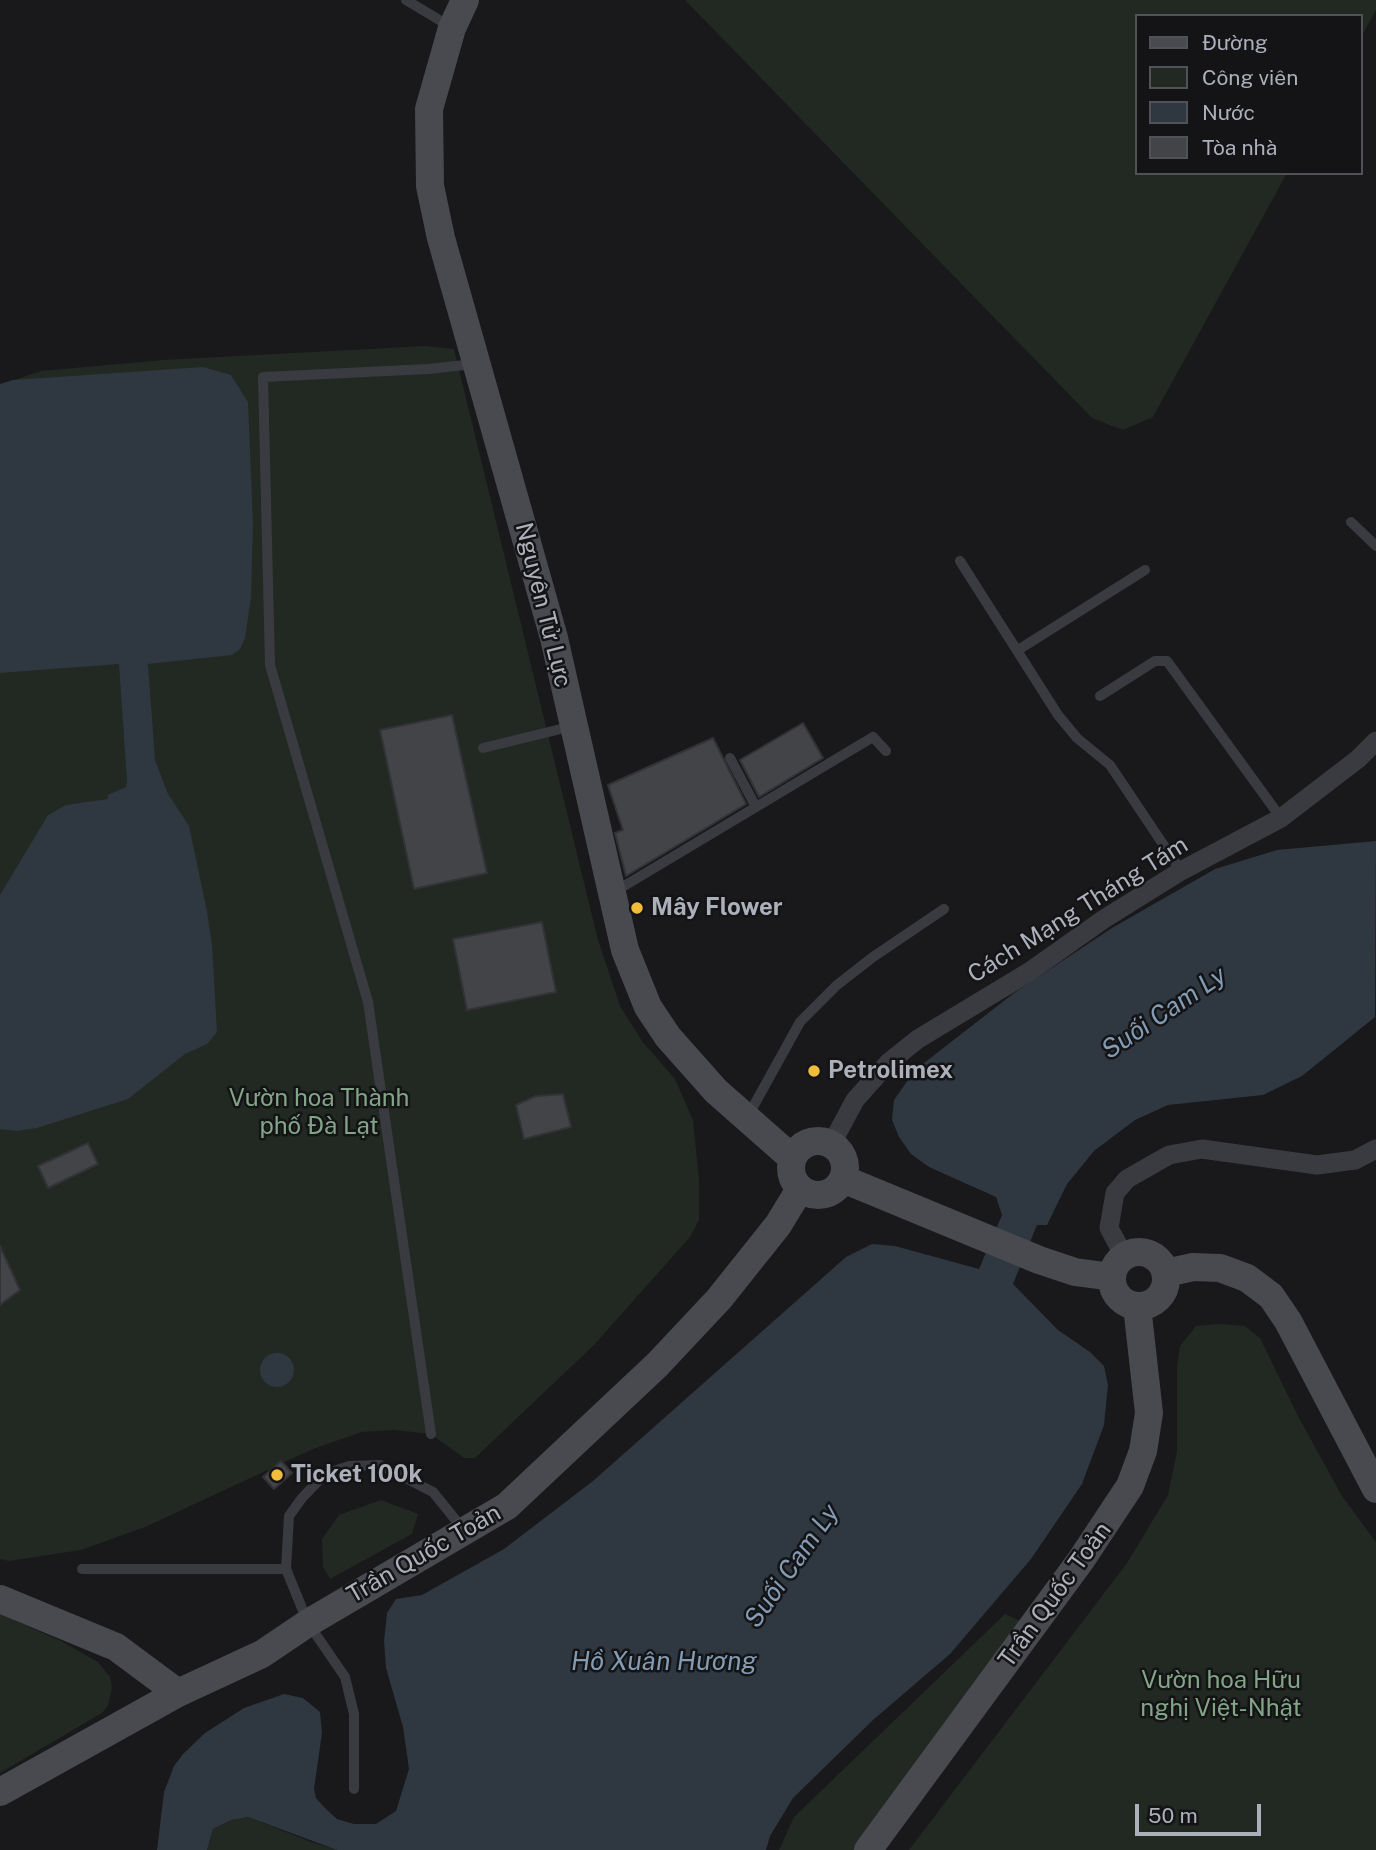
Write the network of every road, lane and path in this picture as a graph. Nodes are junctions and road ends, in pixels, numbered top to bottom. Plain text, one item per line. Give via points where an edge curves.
1 (407, 0) edge
2 (465, 0) edge
3 (452, 28) junction
4 (477, 364) junction
5 (1351, 522) dead end
6 (1376, 545) edge
7 (960, 561) dead end
8 (1145, 570) dead end
9 (1018, 650) junction
10 (1100, 696) dead end
11 (573, 726) junction
12 (1376, 741) edge
13 (483, 748) dead end
14 (886, 751) dead end
15 (730, 758) dead end
16 (756, 807) junction
17 (1281, 818) junction
18 (1181, 871) junction
19 (611, 894) junction
20 (944, 909) dead end
21 (746, 1120) junction
22 (831, 1145) junction
23 (1376, 1149) edge
24 (792, 1158) junction
25 (843, 1179) junction
26 (800, 1189) junction
27 (1118, 1267) junction
28 (1166, 1273) junction
29 (1137, 1306) junction
30 (431, 1434) dead end
31 (1376, 1489) edge
32 (465, 1532) junction
33 (82, 1569) dead end
34 (286, 1569) junction
35 (0, 1599) edge
36 (307, 1623) junction
37 (178, 1693) junction
38 (354, 1789) dead end
39 (0, 1792) edge
40 (868, 1850) edge

1 - 3 lane
2 - 3 main road, Nguyên Tử Lực
3 - 4 main road, Nguyên Tử Lực via 429,109 430,186
4 - 11 main road, Nguyên Tử Lực via 536,567
4 - 30 lane via 263,377 270,665 368,1002
5 - 6 lane
7 - 9 lane
8 - 9 lane
9 - 18 lane via 1058,715 1110,765
10 - 17 lane via 1155,662 1167,662
11 - 13 lane
11 - 19 main road, Nguyên Tử Lực
12 - 17 street, Cách Mạng Tháng Tám
14 - 16 lane via 873,737
15 - 16 lane
16 - 19 lane
17 - 18 street, Cách Mạng Tháng Tám
18 - 22 street, Cách Mạng Tháng Tám via 918,1039 888,1063 855,1100
19 - 21 main road, Nguyên Tử Lực via 634,977 648,1007 668,1037
20 - 21 lane via 837,985 800,1022
21 - 24 main road, Nguyên Tử Lực
22 - 24 main road via 810,1142
22 - 25 main road via 845,1162
23 - 27 street via 1355,1160 1317,1166 1202,1149 1169,1154 1127,1180 1115,1193 1109,1228
24 - 26 main road via 791,1175
25 - 26 main road via 824,1195
25 - 27 main road via 1075,1272
26 - 32 main road, Trần Quốc Toản via 719,1300 657,1364 544,1475
27 - 28 main road via 1146,1252 1159,1260
27 - 29 main road via 1116,1293
28 - 29 main road via 1160,1297
28 - 31 main road via 1220,1268 1247,1278 1271,1296
29 - 40 main road, Trần Quốc Toản via 1149,1413 1143,1451 1130,1486 1082,1560
32 - 34 lane via 433,1492 411,1478 380,1465 349,1466 326,1474 289,1516
32 - 36 main road, Trần Quốc Toản
33 - 34 lane
34 - 36 lane
35 - 37 main road via 116,1647
36 - 37 main road, Trần Quốc Toản via 262,1654
36 - 38 lane via 345,1677 354,1714
37 - 39 main road, Trần Quốc Toản

